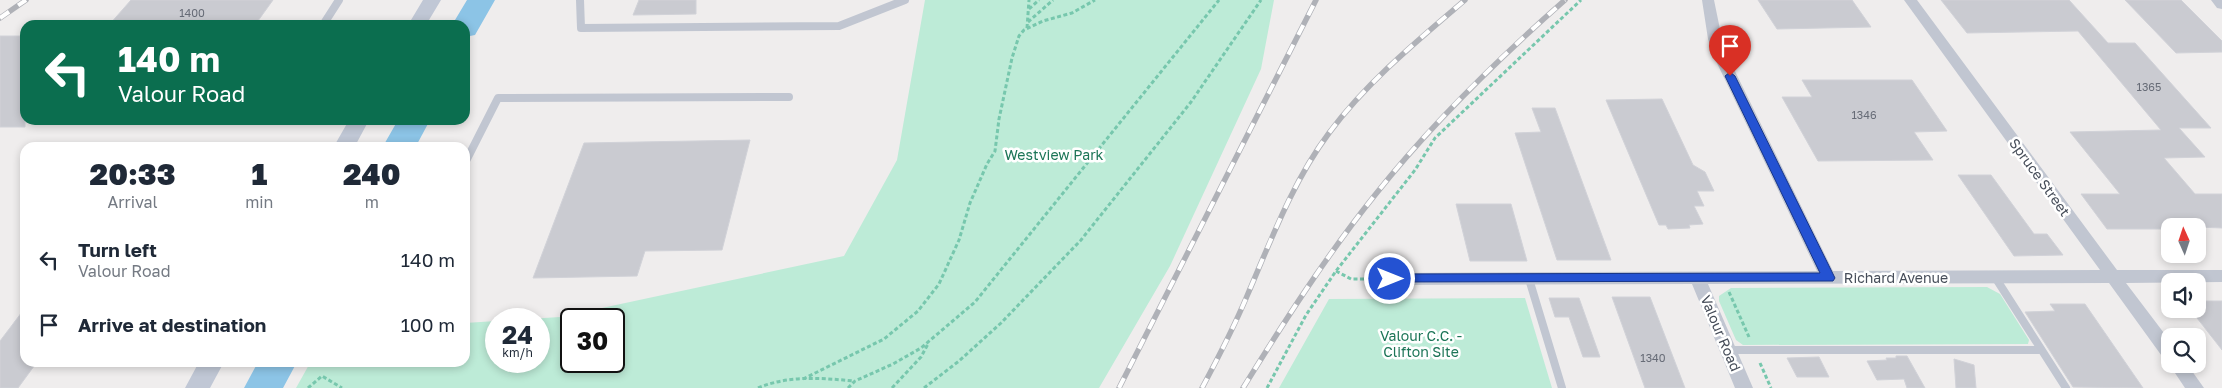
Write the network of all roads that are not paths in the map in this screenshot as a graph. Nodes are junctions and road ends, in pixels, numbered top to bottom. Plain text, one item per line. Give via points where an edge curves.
1 (339, 0) edge
2 (432, 0) edge
3 (580, 0) edge
4 (905, 0) edge
5 (1708, 0) edge
6 (1910, 0) edge
7 (2217, 0) edge
8 (2222, 5) edge
9 (325, 20) edge
10 (420, 20) edge
11 (789, 97) dead end
12 (356, 125) edge
13 (346, 142) edge
14 (470, 153) edge
15 (2114, 276) junction
16 (2222, 276) edge
17 (1995, 277) junction
18 (1697, 278) junction
19 (1828, 278) junction
20 (1390, 279) road end
21 (1529, 279) junction
22 (2161, 341) edge
23 (1728, 350) junction
24 (2041, 350) junction
25 (209, 367) edge
26 (2184, 373) edge
27 (197, 388) edge
28 (1562, 388) edge
29 (1744, 388) edge
30 (2066, 388) edge
31 (2195, 388) edge

1 - 9 lane
2 - 10 street
3 - 4 lane via 581,28 590,28 839,26
5 - 19 street via 1714,40 1722,59
6 - 15 street, Spruce Street
7 - 8 street
11 - 14 lane via 498,98
12 - 13 street
15 - 16 street, Richard Avenue
15 - 17 street, Richard Avenue
15 - 22 street, Spruce Street
17 - 19 street, Richard Avenue
17 - 24 lane
18 - 19 street, Richard Avenue
18 - 21 street, Richard Avenue
18 - 23 street, Valour Road
20 - 21 street, Richard Avenue
21 - 28 lane
23 - 24 lane
23 - 29 street, Valour Road
24 - 30 lane
25 - 27 street
26 - 31 street

